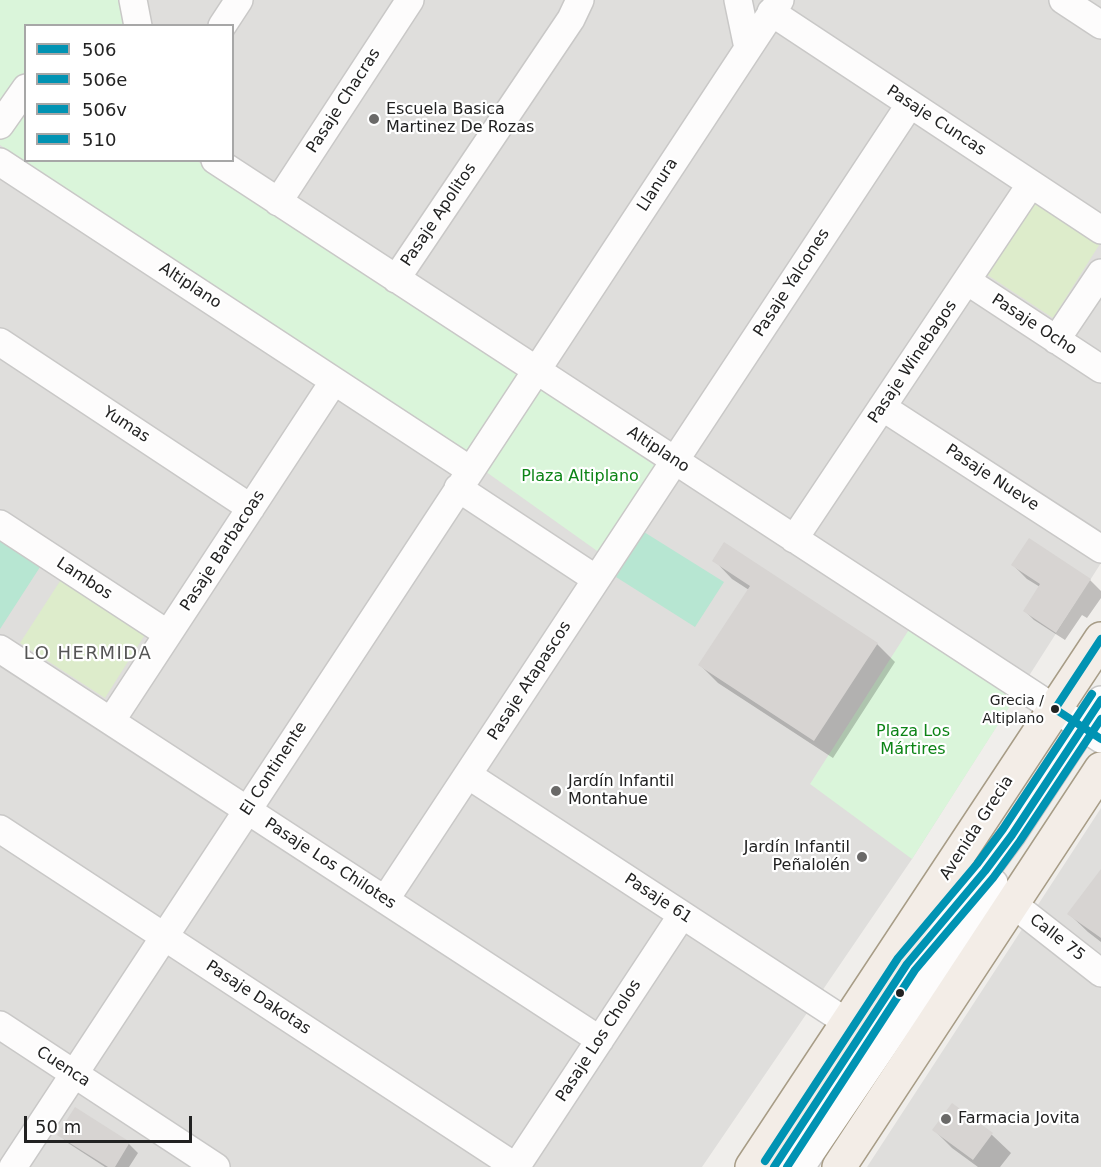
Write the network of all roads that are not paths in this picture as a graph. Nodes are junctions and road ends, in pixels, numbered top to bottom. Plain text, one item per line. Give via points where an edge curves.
1 (133, 0) edge
2 (239, 0) edge
3 (410, 0) edge
4 (580, 0) edge
5 (738, 0) edge
6 (1063, 0) edge
7 (776, 6) edge
8 (138, 24) edge
9 (223, 24) edge
10 (1101, 25) edge
11 (748, 48) junction
12 (24, 91) edge
13 (910, 104) junction
14 (0, 125) edge
15 (0, 162) edge
16 (218, 162) edge
17 (1031, 184) junction
18 (278, 202) junction
19 (1101, 230) edge
20 (1101, 273) edge
21 (396, 279) junction
22 (967, 281) junction
23 (1056, 340) junction
24 (0, 342) edge
25 (1101, 369) edge
26 (536, 371) junction
27 (334, 381) junction
28 (882, 406) junction
29 (674, 461) junction
30 (464, 479) junction
31 (251, 508) junction
32 (0, 524) edge
33 (794, 539) junction
34 (1101, 549) edge
35 (596, 579) junction
36 (168, 634) junction
37 (1101, 639) edge
38 (0, 649) edge
39 (1101, 700) edge
40 (1055, 709) junction
41 (111, 721) junction
42 (1095, 732) edge
43 (1101, 769) edge
44 (468, 775) junction
45 (247, 810) junction
46 (0, 828) edge
47 (385, 900) junction
48 (1013, 904) junction
49 (682, 915) junction
50 (164, 936) junction
51 (1101, 973) edge
52 (848, 1023) junction
53 (0, 1025) edge
54 (600, 1040) junction
55 (74, 1074) junction
56 (13, 1167) edge
57 (216, 1167) edge
58 (516, 1167) edge
59 (752, 1167) edge
60 (774, 1167) edge
61 (801, 1167) edge
62 (839, 1167) edge

1 - 8 street
2 - 9 street
3 - 18 street, Pasaje Chacras
4 - 21 street, Pasaje Apolitos
5 - 11 street
6 - 10 street
7 - 11 street, Llanura
7 - 13 street, Pasaje Cuncas
11 - 26 street, Llanura
12 - 14 street
13 - 17 street, Pasaje Cuncas
13 - 29 street, Pasaje Yalcones
15 - 27 street, Altiplano
16 - 18 street, Altiplano
17 - 19 street, Pasaje Cuncas
17 - 22 street, Pasaje Winebagos
18 - 21 street, Altiplano
20 - 23 street
21 - 26 street, Altiplano
22 - 23 street, Pasaje Ocho
22 - 28 street, Pasaje Winebagos
23 - 25 street, Pasaje Ocho
24 - 31 street, Yumas
26 - 29 street, Altiplano
26 - 30 street, El Continente
27 - 30 street, Altiplano
27 - 31 street, Pasaje Barbacoas
28 - 33 street, Pasaje Winebagos
28 - 34 street, Pasaje Nueve
29 - 33 street, Altiplano
29 - 35 street, Pasaje Atapascos
30 - 35 street, Altiplano
30 - 45 street, El Continente
31 - 36 street, Pasaje Barbacoas
32 - 36 street, Lambos
33 - 40 street, Altiplano
35 - 44 street, Pasaje Atapascos
36 - 41 street, Pasaje Barbacoas
37 - 40 main road, Avenida Grecia
38 - 41 street, Pasaje Los Chilotes
39 - 42 street
40 - 42 street, Altiplano
40 - 52 main road, Avenida Grecia
41 - 45 street, Pasaje Los Chilotes
42 - 60 street via 907,964
42 - 61 street
43 - 48 main road
44 - 47 street, Pasaje Atapascos
44 - 49 street, Pasaje 61
45 - 47 street, Pasaje Los Chilotes
45 - 50 street, El Continente
46 - 50 street, Pasaje Dakotas
47 - 54 street, Pasaje Los Chilotes
48 - 51 street, Calle 75
48 - 62 main road
49 - 52 street, Pasaje 61
49 - 54 street, Pasaje Los Cholos
50 - 55 street, El Continente
50 - 58 street, Pasaje Dakotas
52 - 59 main road, Avenida Grecia
53 - 55 street, Cuenca
54 - 58 street, Pasaje Los Cholos
55 - 56 street, El Continente
55 - 57 street, Cuenca

